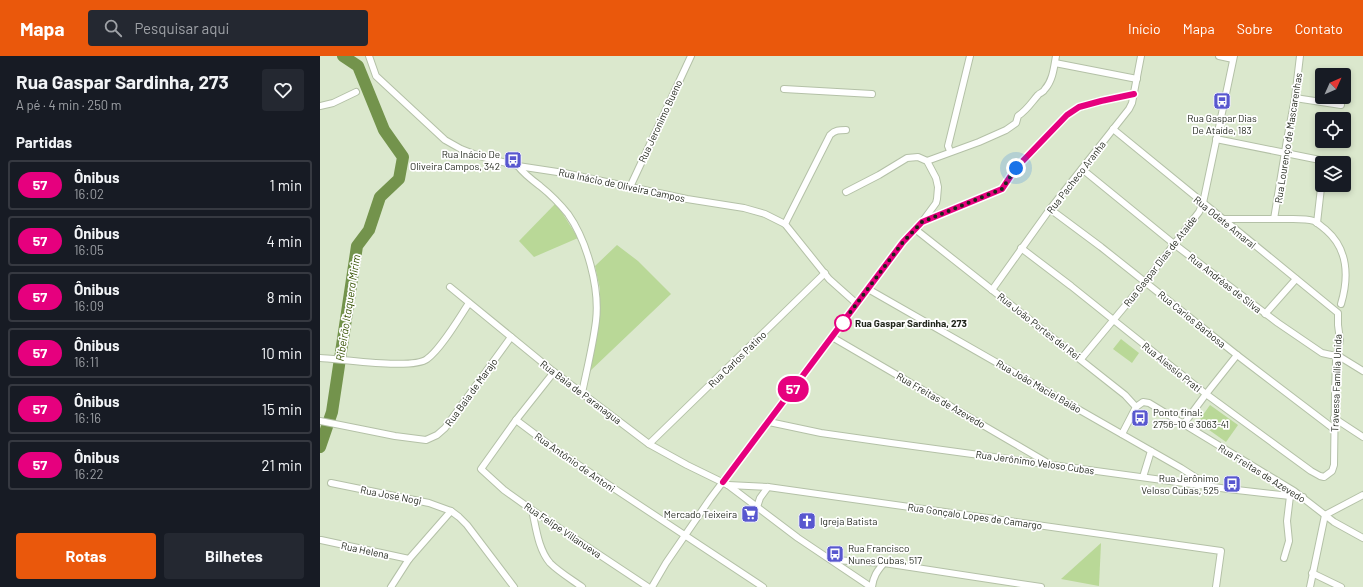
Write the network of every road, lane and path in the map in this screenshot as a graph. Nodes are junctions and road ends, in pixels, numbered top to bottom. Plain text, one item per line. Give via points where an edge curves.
1 (369, 56) edge
2 (691, 56) edge
3 (970, 56) edge
4 (1141, 56) edge
5 (1219, 56) edge
6 (1300, 56) edge
7 (1234, 58) edge
8 (1055, 59) edge
9 (1137, 79) junction
10 (784, 89) dead end
11 (356, 92) dead end
12 (872, 94) dead end
13 (1134, 94) junction
14 (1295, 98) junction
15 (1341, 105) dead end
16 (320, 106) edge
17 (1113, 129) junction
18 (846, 130) dead end
19 (1216, 139) junction
20 (950, 152) junction
21 (1285, 152) junction
22 (1315, 159) edge
23 (927, 161) junction
24 (518, 166) junction
25 (1082, 169) junction
26 (630, 187) junction
27 (846, 192) dead end
28 (1320, 192) edge
29 (1203, 204) junction
30 (1050, 209) junction
31 (1221, 219) junction
32 (1274, 219) junction
33 (922, 222) junction
34 (1317, 222) junction
35 (785, 224) junction
36 (915, 229) junction
37 (1174, 244) junction
38 (1021, 248) junction
39 (825, 273) junction
40 (1296, 279) junction
41 (1145, 282) junction
42 (450, 287) dead end
43 (868, 289) junction
44 (992, 290) junction
45 (469, 303) junction
46 (857, 304) junction
47 (1341, 304) dead end
48 (1338, 313) joint
49 (1266, 314) junction
50 (1114, 320) junction
51 (511, 337) junction
52 (832, 337) junction
53 (1237, 355) junction
54 (1337, 355) junction
55 (320, 358) edge
56 (1081, 359) junction
57 (1363, 371) edge
58 (554, 372) junction
59 (582, 393) junction
60 (1206, 394) junction
61 (1136, 407) junction
62 (1334, 418) junction
63 (516, 420) junction
64 (320, 421) edge
65 (769, 422) junction
66 (1183, 425) junction
67 (1334, 429) junction
68 (1122, 434) junction
69 (1363, 436) edge
70 (649, 444) junction
71 (1151, 451) junction
72 (1049, 464) junction
73 (1328, 475) joint
74 (1143, 477) junction
75 (331, 483) dead end
76 (726, 484) junction
77 (1209, 486) junction
78 (768, 487) junction
79 (1363, 495) edge
80 (1290, 496) junction
81 (1303, 497) junction
82 (757, 507) junction
83 (532, 510) junction
84 (451, 511) junction
85 (1325, 515) junction
86 (685, 536) junction
87 (1363, 538) edge
88 (321, 540) dead end
89 (1284, 558) dead end
90 (410, 559) junction
91 (832, 560) junction
92 (884, 563) junction
93 (1312, 573) junction
94 (391, 587) edge
95 (514, 587) edge
96 (582, 587) edge
97 (648, 587) edge
98 (652, 587) edge
99 (763, 587) edge
100 (872, 587) edge
101 (1041, 587) edge
102 (1216, 587) edge
103 (1310, 587) edge
104 (1341, 587) edge

1 - 24 street, Rua Inácio de Oliveira Campos via 376,76 446,140 479,156
2 - 26 street, Rua Jeronimo Bueno
3 - 20 street via 948,146
4 - 9 street, Rua Pacheco Aranha
5 - 7 street
6 - 14 street, Rua Lourenço de Mascarenhas
7 - 19 street, Rua Gaspar Dias de Ataíde
8 - 9 street
8 - 20 street via 1048,87 1018,116 1012,127
9 - 13 street, Rua Pacheco Aranha
10 - 12 street
11 - 16 street
13 - 17 street, Rua Pacheco Aranha via 1129,109
13 - 33 street via 1079,107 1059,122 1016,168 1002,189
14 - 15 street
14 - 21 street, Rua Lourenço de Mascarenhas
17 - 25 street, Rua Pacheco Aranha
17 - 29 street, Rua Odete Amaral
18 - 35 street via 839,130 830,135
19 - 21 street
19 - 29 street, Rua Gaspar Dias de Ataíde
20 - 23 street
21 - 22 street
21 - 32 street, Rua Lourenço de Mascarenhas
23 - 27 street via 918,157 907,158 879,176
23 - 33 street via 936,178 938,191 936,203
24 - 26 street, Rua Inácio de Oliveira Campos
24 - 59 street via 568,214 580,234 589,260 595,286 596,320
25 - 30 street, Rua Pacheco Aranha
25 - 37 street, Rua Andréas de Silva
26 - 35 street, Rua Inácio de Oliveira Campos via 744,208 765,214
28 - 34 street
29 - 31 street, Rua Odete Amaral
29 - 37 street, Rua Gaspar Dias de Ataíde
30 - 38 street, Rua Pacheco Aranha
30 - 41 street, Rua Carlos Barbosa
31 - 32 street
31 - 40 street, Rua Odete Amaral
32 - 34 street
33 - 36 street
34 - 47 street via 1336,240 1343,254 1346,279
35 - 39 street, Rua Inácio de Oliveira Campos
36 - 43 street
36 - 44 street, Rua João Portes del Rei
37 - 41 street, Rua Gaspar Dias de Ataíde
37 - 49 street, Rua Andréas de Silva
38 - 44 street, Rua Pacheco Aranha
38 - 50 street, Rua Alessio Prati
39 - 46 street, Rua Inácio de Oliveira Campos
39 - 70 street, Rua Carlos Patino
40 - 48 street, Rua Odete Amaral
40 - 49 street
41 - 50 street, Rua Gaspar Dias de Ataíde
41 - 53 street, Rua Carlos Barbosa
42 - 45 street, Rua Baia de Paranagua
43 - 46 street
43 - 68 street, Rua João Maciel Baião
44 - 56 street, Rua João Portes del Rei
45 - 51 street, Rua Baia de Paranagua
45 - 55 street via 426,360 412,364
46 - 52 street
48 - 54 street, Travessa Família Unida via 1340,340
49 - 54 street, Rua Andréas de Silva via 1322,353
50 - 56 street, Rua Gaspar Dias de Ataíde
50 - 60 street, Rua Alessio Prati
51 - 58 street, Rua Baia de Paranagua
51 - 64 street, Rua Baia de Marajo via 445,428 426,440
52 - 65 street
52 - 72 street, Rua Freitas de Azevedo
53 - 60 street
53 - 67 street, Rua Carlos Barbosa
54 - 57 street, Rua Andréas de Silva
54 - 62 street, Travessa Família Unida
56 - 61 street, Rua João Portes del Rei
58 - 59 street, Rua Baia de Paranagua
58 - 63 street
59 - 70 street, Rua Baia de Paranagua
60 - 66 street
60 - 73 street, Rua Alessio Prati via 1311,471 1324,477
61 - 66 street, Rua Freitas de Azevedo via 1141,402 1146,402
61 - 68 street
62 - 67 street, Travessa Família Unida
62 - 69 street
63 - 83 street, Rua Felipe Villanueva via 481,469
63 - 86 street, Rua Antônio de Antoni via 556,450
65 - 72 street, Rua Jerônimo Veloso Cubas via 829,434
65 - 76 street
66 - 81 street, Rua Freitas de Azevedo
67 - 73 street, Travessa Família Unida via 1334,465
68 - 71 street, Rua João Maciel Baião
70 - 76 street, Rua Baia de Paranagua
71 - 74 street
71 - 77 street, Rua João Maciel Baião
72 - 74 street, Rua Jerônimo Veloso Cubas
74 - 77 street, Rua Jerônimo Veloso Cubas
75 - 84 street, Rua José Nogi via 429,503
76 - 78 street, Rua Gonçalo Lopes de Camargo
76 - 82 street
76 - 86 street
77 - 80 street, Rua Jerônimo Veloso Cubas
78 - 82 street
78 - 102 street, Rua Gonçalo Lopes de Camargo via 1221,551
79 - 85 street
80 - 81 street, Rua Jerônimo Veloso Cubas
80 - 89 street via 1287,521 1289,541
81 - 85 street, Rua Freitas de Azevedo
82 - 91 street
83 - 96 street via 541,548 549,562
83 - 97 street, Rua Felipe Villanueva
84 - 90 street
84 - 95 street via 467,526
85 - 87 street, Rua Freitas de Azevedo
85 - 93 street
86 - 98 street
86 - 99 street, Rua Antônio de Antoni
88 - 90 street, Rua Helena
90 - 94 street
91 - 92 street
91 - 100 street
92 - 100 street via 876,573
92 - 101 street
93 - 103 street
93 - 104 street

